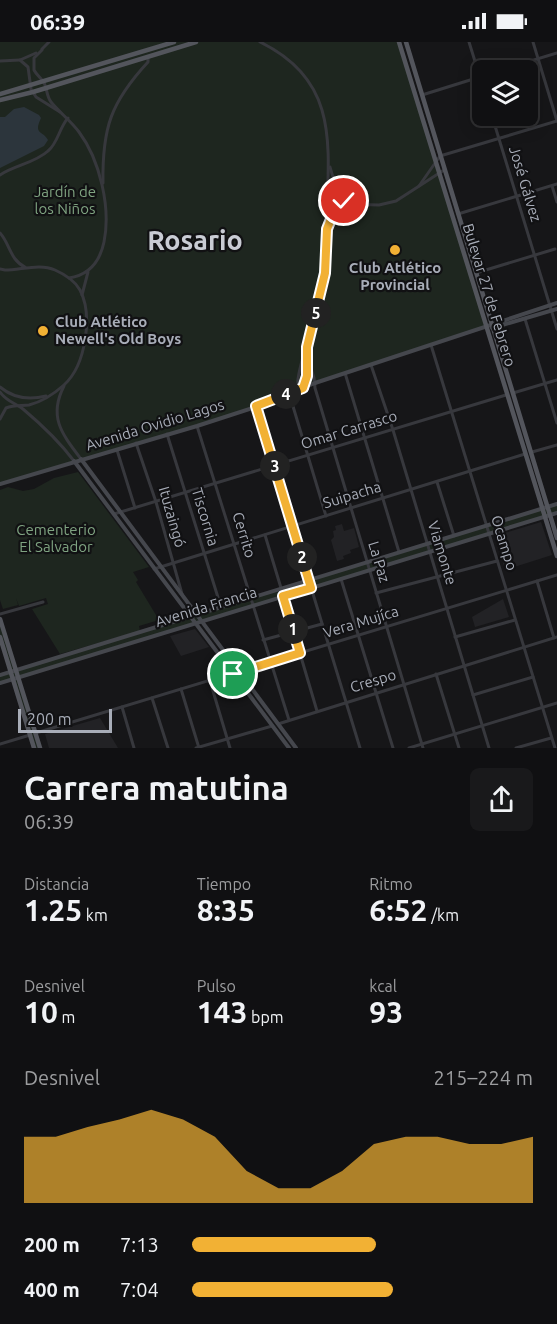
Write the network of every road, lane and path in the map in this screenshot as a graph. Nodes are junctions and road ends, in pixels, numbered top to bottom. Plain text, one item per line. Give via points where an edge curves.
1 (49, 42) edge
2 (174, 42) edge
3 (196, 42) edge
4 (260, 42) edge
5 (266, 42) edge
6 (399, 42) edge
7 (406, 42) edge
8 (469, 42) edge
9 (533, 42) edge
10 (271, 47) junction
11 (42, 50) junction
12 (557, 53) edge
13 (148, 57) junction
14 (538, 59) junction
15 (20, 60) junction
16 (475, 60) edge
17 (535, 60) edge
18 (0, 61) edge
19 (472, 79) edge
20 (42, 80) junction
21 (30, 84) junction
22 (46, 88) junction
23 (33, 92) junction
24 (0, 94) edge
25 (422, 95) junction
26 (415, 97) junction
27 (0, 100) edge
28 (64, 115) junction
29 (68, 118) junction
30 (557, 121) edge
31 (495, 126) edge
32 (499, 138) junction
33 (440, 156) junction
34 (435, 161) junction
35 (330, 166) junction
36 (444, 170) junction
37 (440, 174) junction
38 (0, 175) edge
39 (557, 184) edge
40 (419, 186) junction
41 (552, 186) junction
42 (339, 190) junction
43 (103, 191) junction
44 (328, 195) junction
45 (344, 195) junction
46 (516, 196) junction
47 (328, 201) junction
48 (557, 202) edge
49 (366, 204) junction
50 (341, 205) junction
51 (459, 214) junction
52 (452, 216) junction
53 (327, 229) junction
54 (0, 233) edge
55 (555, 249) dead end
56 (534, 255) junction
57 (26, 268) junction
58 (0, 269) edge
59 (88, 271) junction
60 (477, 272) junction
61 (470, 274) junction
62 (69, 278) junction
63 (82, 295) junction
64 (557, 303) edge
65 (551, 308) junction
66 (557, 309) edge
67 (525, 319) junction
68 (494, 326) junction
69 (486, 327) junction
70 (557, 328) edge
71 (431, 345) junction
72 (307, 347) junction
73 (306, 353) junction
74 (371, 365) junction
75 (345, 373) junction
76 (557, 380) edge
77 (315, 383) junction
78 (545, 383) junction
79 (65, 384) junction
80 (0, 387) edge
81 (303, 388) junction
82 (0, 392) edge
83 (289, 393) junction
84 (51, 394) junction
85 (511, 394) junction
86 (17, 405) junction
87 (256, 406) junction
88 (452, 412) junction
89 (0, 419) edge
90 (557, 423) edge
91 (197, 426) junction
92 (393, 430) junction
93 (167, 434) junction
94 (363, 439) junction
95 (136, 443) junction
96 (557, 445) edge
97 (334, 448) junction
98 (117, 449) junction
99 (528, 453) junction
100 (307, 456) junction
101 (81, 459) junction
102 (74, 461) junction
103 (275, 465) junction
104 (470, 472) junction
105 (437, 482) junction
106 (0, 484) edge
107 (215, 484) junction
108 (410, 490) junction
109 (186, 493) junction
110 (382, 499) junction
111 (156, 502) junction
112 (557, 504) edge
113 (135, 508) junction
114 (351, 508) junction
115 (545, 508) junction
116 (120, 512) junction
117 (557, 513) edge
118 (113, 514) junction
119 (326, 516) junction
120 (547, 516) junction
121 (292, 526) junction
122 (486, 526) junction
123 (489, 533) junction
124 (266, 535) junction
125 (454, 536) junction
126 (557, 538) edge
127 (234, 544) junction
128 (426, 544) junction
129 (429, 552) junction
130 (399, 553) junction
131 (204, 554) junction
132 (557, 556) edge
133 (497, 561) junction
134 (367, 562) junction
135 (173, 564) junction
136 (161, 567) junction
137 (154, 569) junction
138 (369, 570) junction
139 (557, 574) edge
140 (436, 577) junction
141 (341, 579) junction
142 (309, 580) junction
143 (537, 581) junction
144 (281, 588) junction
145 (311, 588) junction
146 (506, 590) junction
147 (376, 593) junction
148 (283, 596) junction
149 (183, 598) junction
150 (250, 598) junction
151 (43, 602) dead end
152 (252, 606) junction
153 (221, 607) junction
154 (446, 608) junction
155 (0, 614) edge
156 (196, 614) junction
157 (190, 616) junction
158 (0, 619) edge
159 (515, 620) junction
160 (201, 621) junction
161 (195, 623) junction
162 (322, 624) junction
163 (162, 626) junction
164 (386, 627) junction
165 (294, 631) junction
166 (163, 633) junction
167 (359, 635) junction
168 (0, 637) edge
169 (455, 637) junction
170 (555, 638) edge
171 (264, 640) junction
172 (103, 644) junction
173 (328, 644) junction
174 (524, 648) junction
175 (103, 652) junction
176 (300, 653) junction
177 (271, 662) junction
178 (464, 665) junction
179 (13, 671) junction
180 (239, 672) junction
181 (233, 674) junction
182 (436, 674) junction
183 (0, 675) edge
184 (533, 677) junction
185 (16, 679) junction
186 (210, 681) junction
187 (0, 683) edge
188 (404, 684) junction
189 (181, 689) junction
190 (376, 693) junction
191 (473, 695) junction
192 (152, 698) junction
193 (346, 702) junction
194 (557, 703) edge
195 (122, 707) junction
196 (542, 707) junction
197 (318, 711) junction
198 (288, 720) junction
199 (278, 724) junction
200 (272, 726) junction
201 (482, 726) junction
202 (33, 734) junction
203 (455, 734) junction
204 (551, 738) junction
205 (227, 739) junction
206 (0, 744) edge
207 (423, 746) edge
208 (34, 748) edge
209 (40, 748) edge
210 (134, 748) edge
211 (168, 748) edge
212 (198, 748) edge
213 (230, 748) edge
214 (289, 748) edge
215 (296, 748) edge
216 (360, 748) edge
217 (393, 748) edge
218 (409, 748) edge
219 (459, 748) edge
220 (489, 748) edge
221 (516, 748) edge
222 (555, 748) edge

1 - 11 street
2 - 20 main road
3 - 13 main road
4 - 10 street
5 - 10 street
6 - 26 main road, Bulevar 27 de Febrero
7 - 25 main road, Bulevar 27 de Febrero
8 - 16 street
9 - 14 street
10 - 35 street via 295,65 312,87 326,128
11 - 15 street
11 - 20 street via 32,66
12 - 14 street
13 - 22 main road
13 - 43 street via 112,111 104,143
14 - 17 street
14 - 30 street
15 - 18 street
15 - 21 street via 28,67
19 - 25 street
20 - 21 main road
20 - 22 street
21 - 23 street
21 - 24 main road
22 - 23 main road
22 - 28 street via 49,99
23 - 27 main road
23 - 28 street
25 - 26 street
25 - 33 main road, Bulevar 27 de Febrero
26 - 34 main road, Bulevar 27 de Febrero
28 - 29 street
29 - 38 street via 48,151
29 - 43 street via 86,144
30 - 32 street
31 - 32 street, José Gálvez
32 - 33 street
32 - 46 street, José Gálvez
33 - 34 street
33 - 36 main road, Bulevar 27 de Febrero
34 - 37 main road, Bulevar 27 de Febrero
34 - 40 street
35 - 42 street
35 - 44 street
36 - 37 street
36 - 51 main road, Bulevar 27 de Febrero
37 - 40 street
37 - 52 main road, Bulevar 27 de Febrero
39 - 41 street
40 - 49 street via 396,201
41 - 46 street
41 - 48 street
42 - 44 street
42 - 45 street
43 - 59 street via 105,235 100,256
44 - 47 street
45 - 49 street
45 - 50 street
46 - 51 street
46 - 56 street, José Gálvez
47 - 50 street via 332,206
47 - 53 street
49 - 50 street
50 - 53 street
51 - 52 street
51 - 60 main road, Bulevar 27 de Febrero
52 - 61 main road, Bulevar 27 de Febrero
53 - 72 street via 325,273
54 - 57 street via 15,260
55 - 56 street
56 - 60 street
56 - 65 street, José Gálvez
57 - 58 street
57 - 62 street via 48,267
59 - 62 street
59 - 63 street
60 - 61 street
60 - 68 main road, Bulevar 27 de Febrero
61 - 69 main road, Bulevar 27 de Febrero
62 - 63 street
63 - 79 street via 86,336 77,368
64 - 65 main road
65 - 66 main road
65 - 67 main road
65 - 68 main road
65 - 70 street, José Gálvez
67 - 68 main road
67 - 78 street
68 - 69 main road
68 - 85 main road, Bulevar 27 de Febrero
69 - 71 main road, Avenida Ovidio Lagos
69 - 85 main road, Bulevar 27 de Febrero
71 - 74 main road, Avenida Ovidio Lagos
71 - 88 street, Ocampo
72 - 73 street
72 - 81 street via 297,378
73 - 77 street, La Paz
73 - 81 street
74 - 75 main road, Avenida Ovidio Lagos
74 - 92 street, Viamonte
75 - 77 main road, Avenida Ovidio Lagos
75 - 94 street
76 - 78 street, Omar Carrasco
77 - 81 main road, Avenida Ovidio Lagos
77 - 97 street, La Paz
78 - 85 street, Omar Carrasco
78 - 90 street
79 - 84 street
79 - 101 street via 56,405 57,418
80 - 84 street via 23,398
81 - 83 main road, Avenida Ovidio Lagos
82 - 86 street
83 - 87 main road, Avenida Ovidio Lagos
83 - 100 street
84 - 86 street via 30,404
85 - 88 street, Omar Carrasco
85 - 99 main road, Bulevar 27 de Febrero
86 - 89 street via 6,408
86 - 102 street via 48,431
87 - 91 main road, Avenida Ovidio Lagos
87 - 103 street
88 - 92 street, Omar Carrasco
88 - 104 street, Ocampo
91 - 93 main road, Avenida Ovidio Lagos
91 - 107 street, Cerrito
92 - 94 street, Omar Carrasco
92 - 108 street, Viamonte
93 - 95 main road, Avenida Ovidio Lagos
93 - 109 street, Tiscornia
94 - 97 street, Omar Carrasco
94 - 110 street
95 - 98 main road, Avenida Ovidio Lagos
95 - 111 street, Ituzaingó
96 - 99 street, Suipacha
97 - 100 street, Omar Carrasco
97 - 114 street, La Paz
98 - 101 main road, Avenida Ovidio Lagos
98 - 113 street
99 - 104 street, Suipacha
99 - 115 main road, Bulevar 27 de Febrero
100 - 103 street, Omar Carrasco
100 - 119 street
101 - 102 main road, Avenida Ovidio Lagos
101 - 116 main road
102 - 106 main road, Avenida Ovidio Lagos
102 - 118 main road
103 - 107 street, Omar Carrasco
103 - 121 street
104 - 105 street, Suipacha
104 - 122 street, Ocampo
105 - 108 street, Suipacha
105 - 125 street
107 - 109 street, Omar Carrasco
107 - 127 street, Cerrito
108 - 110 street, Suipacha
108 - 128 street, Viamonte
109 - 111 street, Omar Carrasco
109 - 131 street, Tiscornia
110 - 114 street, Suipacha
110 - 130 street
111 - 113 street, Omar Carrasco
111 - 135 street, Ituzaingó
112 - 115 main road, Avenida Francia
113 - 116 street, Omar Carrasco
114 - 119 street, Suipacha
114 - 134 street, La Paz
115 - 120 main road, Bulevar 27 de Febrero
115 - 122 main road, Avenida Francia
116 - 118 street, Omar Carrasco
116 - 136 main road
117 - 120 main road, Avenida Francia
118 - 137 main road
119 - 121 street, Suipacha
120 - 123 main road, Avenida Francia
120 - 126 main road, Bulevar 27 de Febrero
120 - 132 main road, Bulevar 27 de Febrero
121 - 124 street, Suipacha
121 - 142 street
122 - 123 street, Ocampo
122 - 125 main road, Avenida Francia
123 - 129 main road, Avenida Francia
123 - 133 street, Ocampo
124 - 127 street, Suipacha
124 - 144 street
125 - 128 main road, Avenida Francia
127 - 131 street, Suipacha
127 - 150 street, Cerrito
128 - 129 street, Viamonte
128 - 130 main road, Avenida Francia
129 - 138 main road, Avenida Francia
129 - 140 street, Viamonte
130 - 134 main road, Avenida Francia
131 - 135 street, Suipacha
131 - 153 street, Tiscornia
133 - 140 street
133 - 146 street, Ocampo
134 - 138 street, La Paz
134 - 142 main road, Avenida Francia
135 - 136 street, Suipacha
135 - 149 street, Ituzaingó
136 - 137 street, Suipacha
136 - 149 main road
137 - 157 main road
138 - 141 main road, Avenida Francia
138 - 147 street, La Paz
139 - 143 street, Vera Mujíca
140 - 147 street
140 - 154 street, Viamonte
141 - 145 main road, Avenida Francia
141 - 167 street
142 - 144 main road, Avenida Francia
142 - 145 street
143 - 146 street, Vera Mujíca
143 - 170 street
144 - 150 main road, Avenida Francia
145 - 148 main road, Avenida Francia
145 - 162 street
146 - 154 street, Vera Mujíca
146 - 159 street, Ocampo
147 - 164 street, La Paz
148 - 152 main road, Avenida Francia
148 - 165 street
149 - 156 main road
150 - 152 street, Cerrito
150 - 153 main road, Avenida Francia
151 - 155 street
152 - 160 main road, Avenida Francia
152 - 171 street, Cerrito
153 - 156 main road, Avenida Francia
154 - 164 street, Vera Mujíca
154 - 169 street, Viamonte
156 - 157 main road, Avenida Francia
156 - 160 main road
157 - 161 main road
157 - 163 main road, Avenida Francia
158 - 179 main road
159 - 169 street
159 - 174 street, Ocampo
160 - 161 main road, Avenida Francia
160 - 180 main road
161 - 166 main road, Avenida Francia
161 - 181 main road
162 - 165 street
162 - 173 street
163 - 166 main road
163 - 172 main road, Avenida Francia
164 - 167 street, Vera Mujíca
164 - 188 street, La Paz
165 - 171 street
165 - 176 street
166 - 175 main road, Avenida Francia
167 - 173 street, Vera Mujíca
167 - 190 street
168 - 179 main road
169 - 178 street, Viamonte
170 - 174 street, Crespo
171 - 177 street, Cerrito
172 - 175 main road
172 - 179 main road, Avenida Francia
173 - 176 street, Vera Mujíca
173 - 193 street
174 - 178 street, Crespo
174 - 184 street, Ocampo
175 - 185 main road, Avenida Francia
176 - 177 street, Vera Mujíca
176 - 197 street
177 - 180 street, Vera Mujíca
177 - 198 street, Cerrito
178 - 182 street, Crespo
178 - 191 street, Viamonte
179 - 183 main road, Avenida Francia
179 - 185 main road
180 - 181 street, Vera Mujíca
180 - 199 main road
181 - 186 street, Vera Mujíca
181 - 200 main road
182 - 188 street, Crespo
182 - 203 street
184 - 191 street
184 - 196 street, Ocampo
185 - 187 main road, Avenida Francia
185 - 202 main road
186 - 189 street, Vera Mujíca
186 - 205 street
188 - 190 street, Crespo
188 - 207 street, La Paz
189 - 192 street, Vera Mujíca
189 - 212 street
190 - 193 street, Crespo
190 - 217 street
191 - 201 street, Viamonte
192 - 195 street, Vera Mujíca
192 - 211 street
193 - 197 street, Crespo
193 - 216 street
194 - 196 street
195 - 202 street, Vera Mujíca
195 - 210 street
196 - 201 street
196 - 204 street, Ocampo
197 - 198 street, Crespo
198 - 199 street, Crespo
199 - 200 street, Crespo
199 - 215 main road
200 - 205 street, Crespo
200 - 214 main road
201 - 203 street
201 - 220 street, Viamonte
202 - 206 street, Vera Mujíca
202 - 208 main road
202 - 209 main road
203 - 207 street
203 - 219 street
204 - 221 street
204 - 222 street, Ocampo
205 - 212 street, Crespo
205 - 213 street
207 - 218 street

